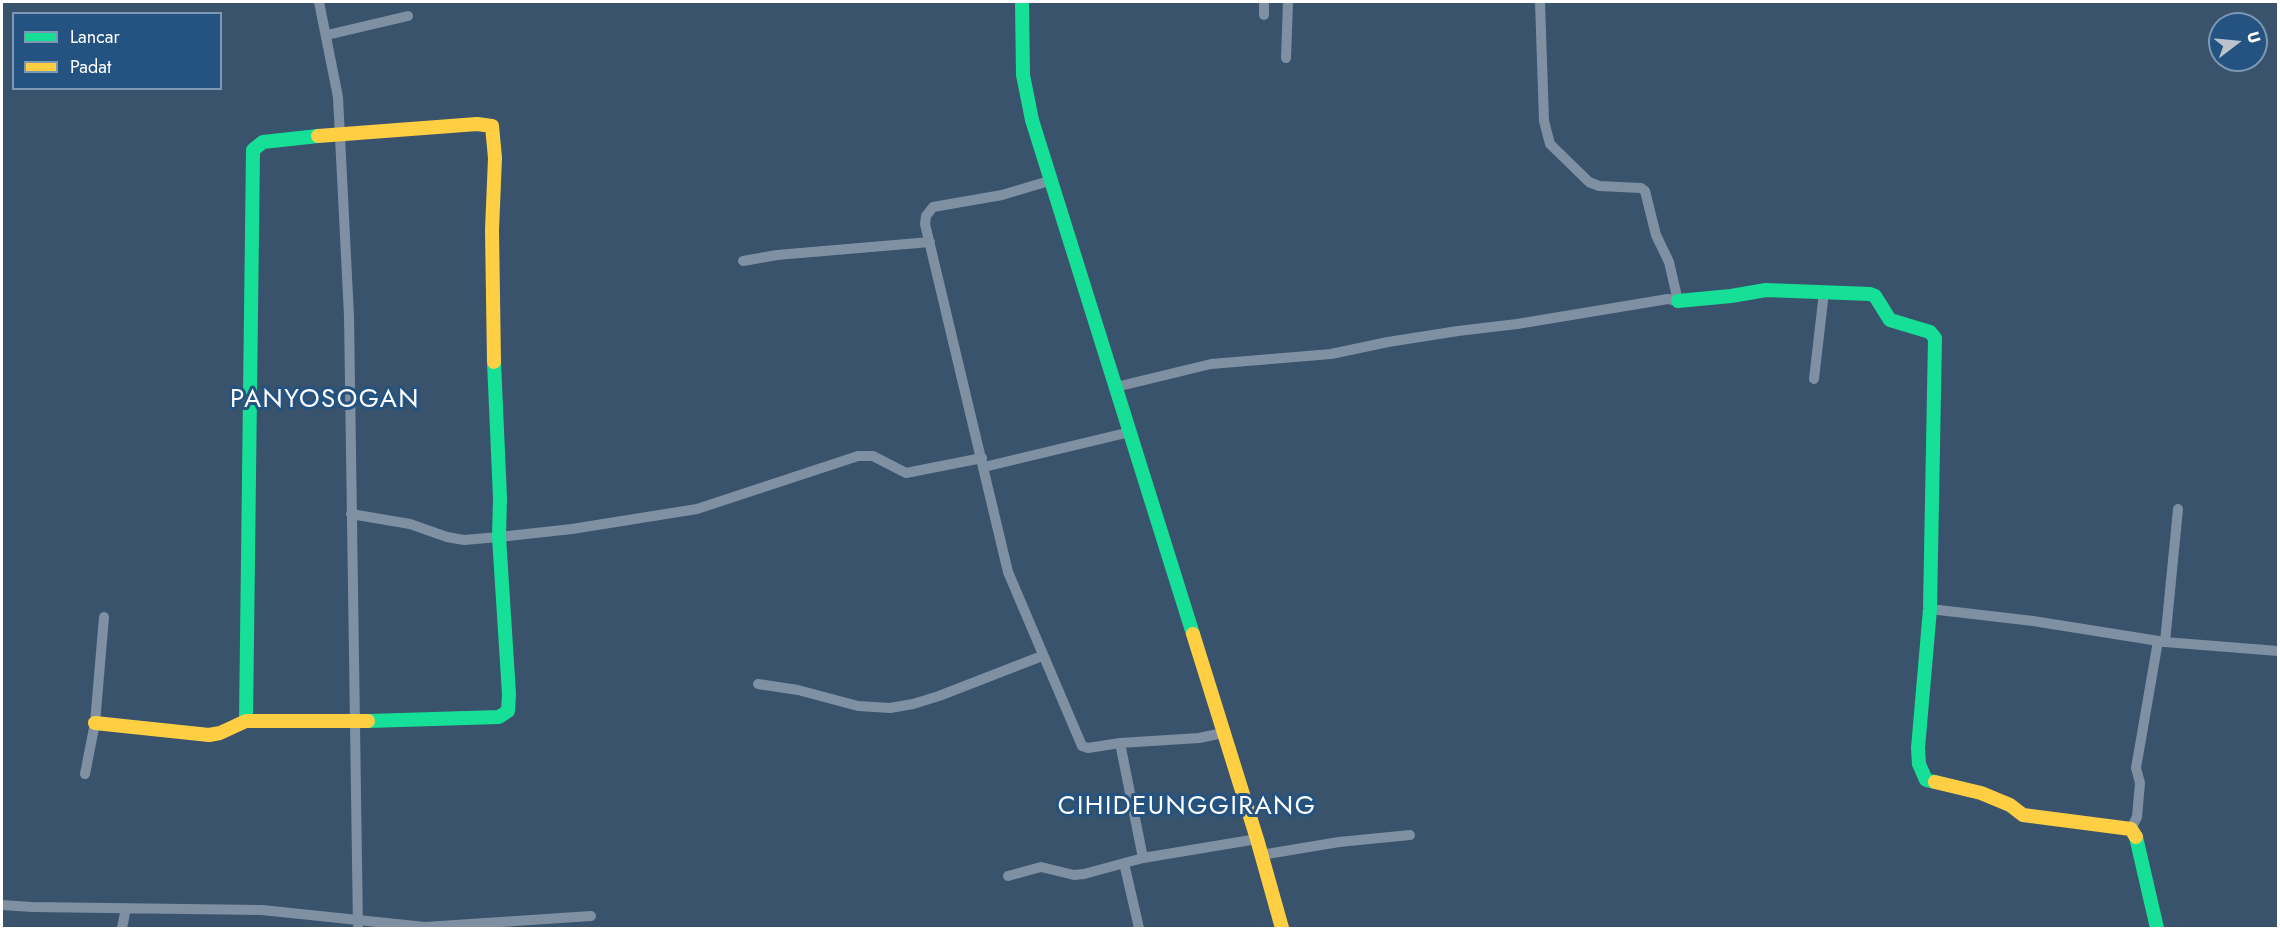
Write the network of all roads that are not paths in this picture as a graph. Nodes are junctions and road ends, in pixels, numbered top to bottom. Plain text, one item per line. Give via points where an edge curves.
1 (319, 2) edge
2 (1022, 2) edge
3 (1264, 2) edge
4 (1288, 2) edge
5 (1540, 2) edge
6 (1264, 15) dead end
7 (408, 16) dead end
8 (327, 35) junction
9 (1286, 58) dead end
10 (340, 134) junction
11 (1049, 182) junction
12 (930, 242) junction
13 (743, 261) dead end
14 (1824, 292) junction
15 (1678, 301) junction
16 (1814, 380) dead end
17 (1116, 387) junction
18 (1130, 432) junction
19 (983, 463) junction
20 (2178, 509) dead end
21 (351, 514) junction
22 (499, 537) junction
23 (1930, 609) junction
24 (104, 618) dead end
25 (2161, 641) junction
26 (2278, 651) edge
27 (1042, 656) junction
28 (758, 684) dead end
29 (246, 721) junction
30 (355, 722) junction
31 (95, 723) junction
32 (1223, 733) junction
33 (1120, 743) junction
34 (85, 774) dead end
35 (2131, 829) junction
36 (1410, 835) dead end
37 (1257, 839) junction
38 (1261, 855) junction
39 (1143, 858) junction
40 (1124, 863) junction
41 (1008, 876) dead end
42 (2, 905) edge
43 (126, 908) junction
44 (591, 916) dead end
45 (358, 923) edge
46 (122, 928) edge
47 (1139, 928) edge
48 (1282, 928) edge
49 (2157, 928) edge

1 - 8 street
2 - 11 street via 1024,86
3 - 6 street
4 - 9 street
5 - 15 street via 1544,121 1550,144 1590,182 1645,191
7 - 8 street
8 - 10 street
10 - 21 street via 349,316
10 - 22 street via 477,124 494,128 492,230
10 - 29 street via 263,142 253,153
11 - 12 street via 933,207 926,216
11 - 17 street
12 - 13 street
12 - 19 street
14 - 15 street via 1766,290
14 - 16 street
14 - 23 street via 1875,296 1890,320 1930,332 1935,338
15 - 17 street via 1668,299 1458,331 1331,354 1211,364
17 - 18 street
18 - 19 street
18 - 32 street
19 - 22 street via 906,473 873,456 858,456 697,508 572,530
19 - 27 street via 1008,572
20 - 25 street
21 - 22 street via 410,524 464,540
21 - 30 street
22 - 30 street via 508,711 499,717
23 - 25 street
23 - 35 street via 1918,748 1926,780 1981,793 2023,814
24 - 31 street
25 - 26 street
25 - 35 street via 2136,768 2140,783 2137,817
27 - 28 street via 939,696 890,708 858,706
27 - 33 street via 1082,746
29 - 30 street
29 - 31 street via 209,735
30 - 45 street
31 - 34 street
32 - 33 street
32 - 37 street
33 - 39 street
35 - 49 street via 2138,841
36 - 38 street
37 - 38 street
37 - 39 street
38 - 48 street
39 - 40 street
40 - 41 street via 1084,874 1041,867
40 - 47 street
42 - 43 street
43 - 45 street via 262,910
43 - 46 street
44 - 45 street via 425,927

